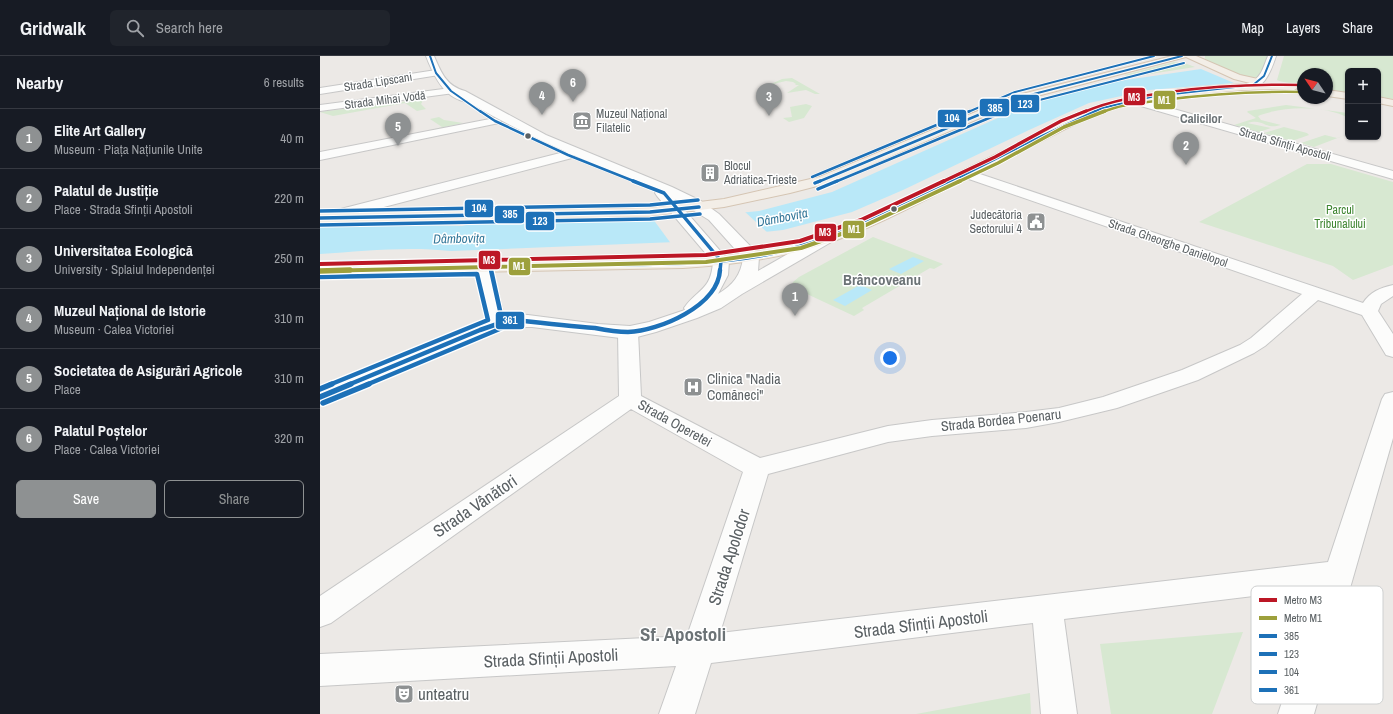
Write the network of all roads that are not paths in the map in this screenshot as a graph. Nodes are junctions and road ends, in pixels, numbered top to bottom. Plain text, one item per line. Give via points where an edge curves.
1 (430, 56) edge
2 (1182, 56) edge
3 (1189, 56) edge
4 (1272, 56) edge
5 (436, 73) junction
6 (1260, 82) junction
7 (1246, 87) junction
8 (1297, 88) edge
9 (1297, 88) edge
10 (320, 91) edge
11 (451, 91) junction
12 (1333, 93) edge
13 (1345, 95) edge
14 (1131, 100) junction
15 (1381, 100) edge
16 (1393, 102) edge
17 (320, 108) edge
18 (495, 121) junction
19 (568, 155) junction
20 (320, 156) edge
21 (968, 174) junction
22 (1393, 175) edge
23 (704, 211) junction
24 (681, 213) junction
25 (323, 218) edge
26 (827, 238) junction
27 (751, 257) junction
28 (721, 261) junction
29 (483, 267) junction
30 (320, 270) edge
31 (1393, 290) edge
32 (1315, 293) junction
33 (731, 294) junction
34 (1369, 311) junction
35 (679, 318) junction
36 (496, 324) junction
37 (628, 332) junction
38 (1393, 351) edge
39 (320, 397) edge
40 (630, 399) junction
41 (1393, 399) edge
42 (757, 468) junction
43 (1339, 573) junction
44 (1335, 586) edge
45 (1047, 609) junction
46 (320, 613) edge
47 (698, 650) junction
48 (320, 670) edge
49 (1299, 704) edge
50 (677, 714) edge
51 (1059, 714) edge
52 (1296, 714) edge

1 - 5 street
2 - 23 main road via 1015,99 815,183
3 - 6 main road via 1237,77
4 - 6 street
5 - 10 street, Strada Lipscani
5 - 11 street
6 - 7 street
6 - 8 main road
7 - 9 main road
7 - 14 main road via 1180,92
11 - 17 street, Strada Mihai Vodă
11 - 18 street
11 - 23 street via 461,92 523,129 677,194
12 - 13 main road
14 - 21 main road via 1083,116
14 - 22 street, Strada Sfinții Apostoli
15 - 16 main road
18 - 19 street
18 - 20 street
19 - 24 street via 664,193
19 - 25 street
21 - 26 main road via 887,213
21 - 32 street, Strada Gheorghe Danielopol
23 - 24 main road
23 - 27 street
24 - 25 main road
24 - 28 street
26 - 27 main road
26 - 33 street
27 - 28 main road
27 - 33 street via 749,272
28 - 29 main road
28 - 35 street via 722,272 713,289
29 - 30 main road
29 - 36 street
31 - 34 street via 1372,301
32 - 34 street, Strada Gheorghe Danielopol
32 - 42 street, Strada Bordea Poenaru via 1247,349 1190,375 1109,403 1026,420 888,434
33 - 35 street
34 - 38 street
35 - 37 street via 652,328
36 - 37 street via 525,320
36 - 39 street
37 - 40 street, Strada Operetei
40 - 42 street, Strada Operetei
40 - 46 street, Strada Vânători
41 - 43 street
42 - 47 street, Strada Apolodor
43 - 44 street
43 - 45 street, Strada Sfinții Apostoli
45 - 47 street, Strada Sfinții Apostoli
45 - 51 street
47 - 48 street, Strada Sfinții Apostoli
47 - 50 street, Strada Apolodor
49 - 52 street

